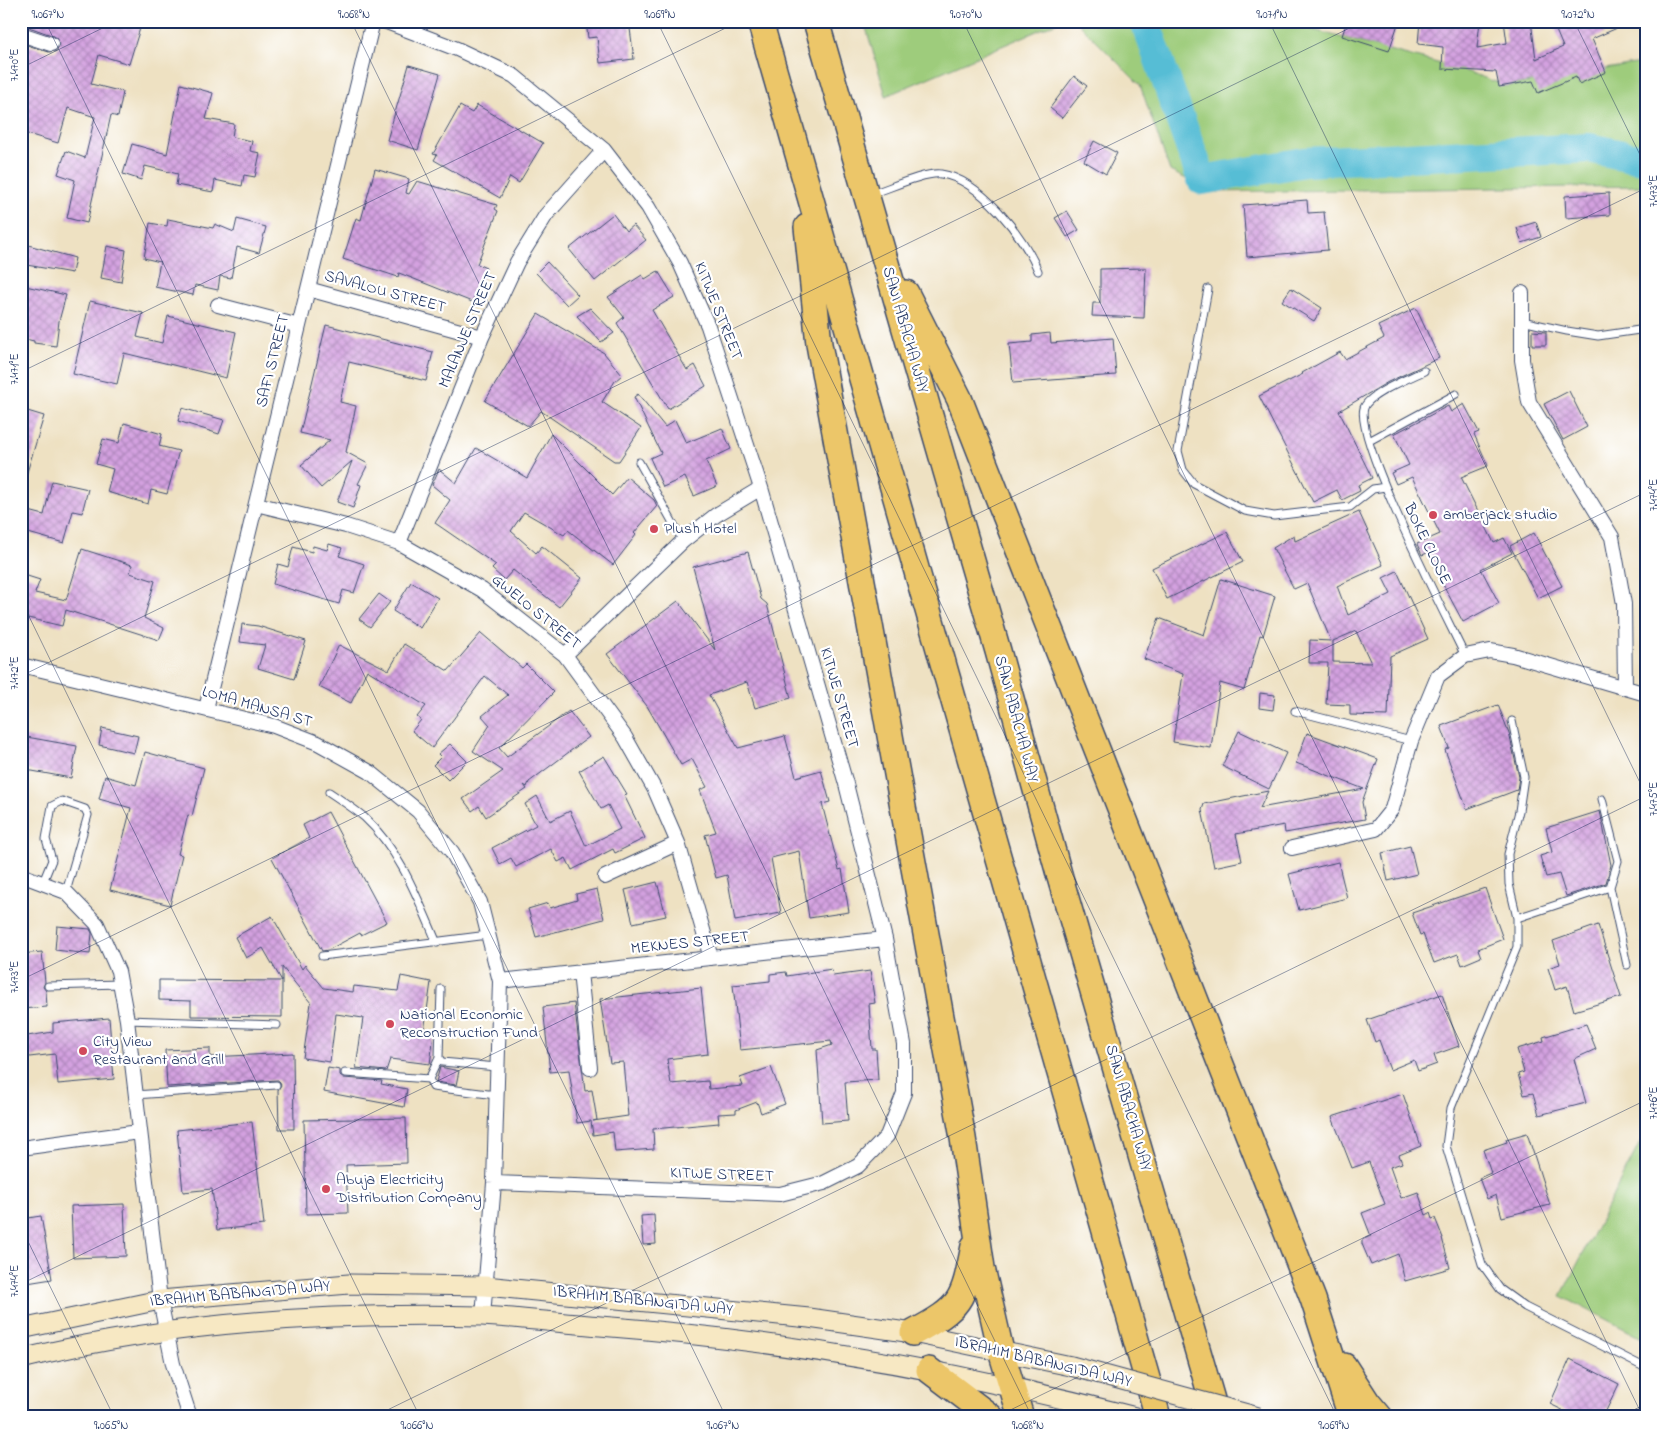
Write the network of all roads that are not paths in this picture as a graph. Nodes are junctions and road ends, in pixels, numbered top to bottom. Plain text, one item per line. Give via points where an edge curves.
1 (373, 21) edge
2 (384, 21) edge
3 (760, 21) edge
4 (816, 21) edge
5 (21, 34) edge
6 (51, 44) dead end
7 (604, 150) junction
8 (799, 152) junction
9 (866, 196) junction
10 (879, 240) junction
11 (1038, 271) dead end
12 (308, 289) junction
13 (1208, 289) dead end
14 (1522, 293) dead end
15 (218, 305) dead end
16 (1522, 321) junction
17 (299, 326) junction
18 (1646, 329) edge
19 (482, 337) junction
20 (1424, 371) dead end
21 (1456, 394) dead end
22 (1369, 441) junction
23 (639, 462) dead end
24 (1385, 487) junction
25 (761, 488) junction
26 (256, 504) junction
27 (683, 541) junction
28 (399, 544) junction
29 (565, 655) junction
30 (1465, 656) junction
31 (21, 666) edge
32 (1625, 688) junction
33 (1646, 694) edge
34 (206, 709) junction
35 (1295, 711) dead end
36 (1512, 721) dead end
37 (1411, 741) junction
38 (330, 792) dead end
39 (1602, 799) dead end
40 (678, 843) junction
41 (1292, 848) dead end
42 (21, 875) edge
43 (605, 877) dead end
44 (43, 882) junction
45 (1610, 887) junction
46 (66, 892) junction
47 (1517, 918) junction
48 (488, 935) junction
49 (885, 939) junction
50 (437, 942) junction
51 (322, 956) dead end
52 (711, 958) junction
53 (1627, 965) dead end
54 (580, 972) junction
55 (500, 981) junction
56 (120, 984) junction
57 (48, 986) dead end
58 (441, 989) dead end
59 (128, 1020) junction
60 (277, 1025) dead end
61 (439, 1058) junction
62 (497, 1067) junction
63 (590, 1068) dead end
64 (345, 1073) dead end
65 (429, 1079) junction
66 (276, 1085) dead end
67 (134, 1095) junction
68 (496, 1095) junction
69 (140, 1132) junction
70 (21, 1148) edge
71 (494, 1183) junction
72 (977, 1232) junction
73 (485, 1286) junction
74 (160, 1300) junction
75 (483, 1316) junction
76 (21, 1329) edge
77 (165, 1330) junction
78 (913, 1333) junction
79 (1324, 1334) junction
80 (1001, 1351) junction
81 (21, 1359) edge
82 (1646, 1368) edge
83 (929, 1370) junction
84 (1012, 1386) junction
85 (190, 1417) edge
86 (991, 1417) edge
87 (1021, 1417) edge
88 (1135, 1417) edge
89 (1158, 1417) edge
90 (1217, 1417) edge
91 (1258, 1417) edge
92 (1351, 1417) edge
93 (1380, 1417) edge

1 - 12 street, SAFI STREET
2 - 7 street, KITWE STREET via 457,49 514,76
3 - 8 highway
4 - 9 highway, SANI ABACHA WAY
5 - 6 street
7 - 19 street, MALANJE STREET via 546,215 517,262
7 - 25 street, KITWE STREET via 648,207 680,263 708,326
8 - 72 highway via 819,344 963,1138
8 - 89 highway
9 - 10 highway, SANI ABACHA WAY
9 - 11 lane via 925,175 941,174 961,182 1012,226 1032,255
10 - 79 highway via 959,398
10 - 90 highway, SANI ABACHA WAY
12 - 17 street, SAFI STREET
12 - 19 street, SAVALOU STREET
13 - 24 lane via 1178,451 1183,470 1194,484 1245,512 1274,516 1350,506 1373,489
14 - 16 street
15 - 17 street
16 - 18 lane via 1598,336
16 - 32 street via 1522,360 1529,402 1612,538 1624,604
17 - 26 street, SAFI STREET
19 - 28 street, MALANJE STREET
20 - 22 lane, BOKE CLOSE via 1368,399 1363,409
21 - 22 lane
22 - 24 lane, BOKE CLOSE
23 - 27 lane
24 - 30 lane, BOKE CLOSE
25 - 27 street via 716,515
25 - 49 street, KITWE STREET via 846,784
26 - 28 street, GWELO STREET via 346,526
26 - 34 street, SAFI STREET
27 - 29 street
28 - 29 street, GWELO STREET via 482,590
29 - 40 street, GWELO STREET via 625,737 655,790
30 - 32 street via 1490,651 1514,655
30 - 37 street via 1438,676
31 - 34 street, LOMA MANSA ST
32 - 33 street
34 - 48 street, LOMA MANSA ST via 274,726 318,743 370,772 418,811 452,852 480,902
35 - 37 lane
36 - 47 lane via 1524,776 1508,854 1509,884
37 - 41 street via 1392,809 1376,829
38 - 50 lane via 364,818 390,847 415,891
39 - 45 lane via 1618,861
40 - 43 street
40 - 52 street, GWELO STREET
42 - 44 street
44 - 46 street
44 - 46 lane via 52,860 46,839 52,806 62,802 82,807 88,815
45 - 47 lane
45 - 53 lane
46 - 56 street via 97,924 118,971
47 - 82 lane via 1516,947 1451,1108 1446,1146 1456,1183 1482,1264 1500,1289 1525,1307
48 - 50 lane
48 - 55 street, LOMA MANSA ST
49 - 52 street, MEKNES STREET
49 - 71 street, KITWE STREET via 904,1044 904,1093 887,1136 858,1166 824,1183 780,1194
50 - 51 lane
52 - 54 street, MEKNES STREET
54 - 55 street, MEKNES STREET
54 - 63 street
55 - 62 street, LOMA MANSA ST
56 - 57 lane
56 - 59 street
58 - 61 lane
59 - 60 lane
59 - 67 street
61 - 62 lane via 442,1062
61 - 65 lane
62 - 68 street, LOMA MANSA ST
64 - 65 lane
65 - 68 lane via 433,1087
66 - 67 lane
67 - 69 street
68 - 71 street, LOMA MANSA ST
69 - 70 street
69 - 74 street
71 - 73 street, LOMA MANSA ST
72 - 78 highway via 960,1300 944,1316
72 - 80 highway
73 - 74 main road, IBRAHIM BABANGIDA WAY via 350,1284
73 - 75 street, LOMA MANSA ST
73 - 78 main road, IBRAHIM BABANGIDA WAY via 810,1318
74 - 76 main road, IBRAHIM BABANGIDA WAY
74 - 77 street
75 - 77 main road, IBRAHIM BABANGIDA WAY via 341,1317
75 - 83 main road, IBRAHIM BABANGIDA WAY via 686,1333
77 - 81 main road, IBRAHIM BABANGIDA WAY via 77,1345
77 - 85 street
78 - 80 main road, IBRAHIM BABANGIDA WAY
79 - 92 highway
79 - 93 highway via 1368,1404
80 - 84 highway
80 - 91 main road, IBRAHIM BABANGIDA WAY, bridge via 1071,1366
83 - 84 main road, IBRAHIM BABANGIDA WAY
83 - 86 highway
84 - 87 highway
84 - 88 main road, IBRAHIM BABANGIDA WAY

